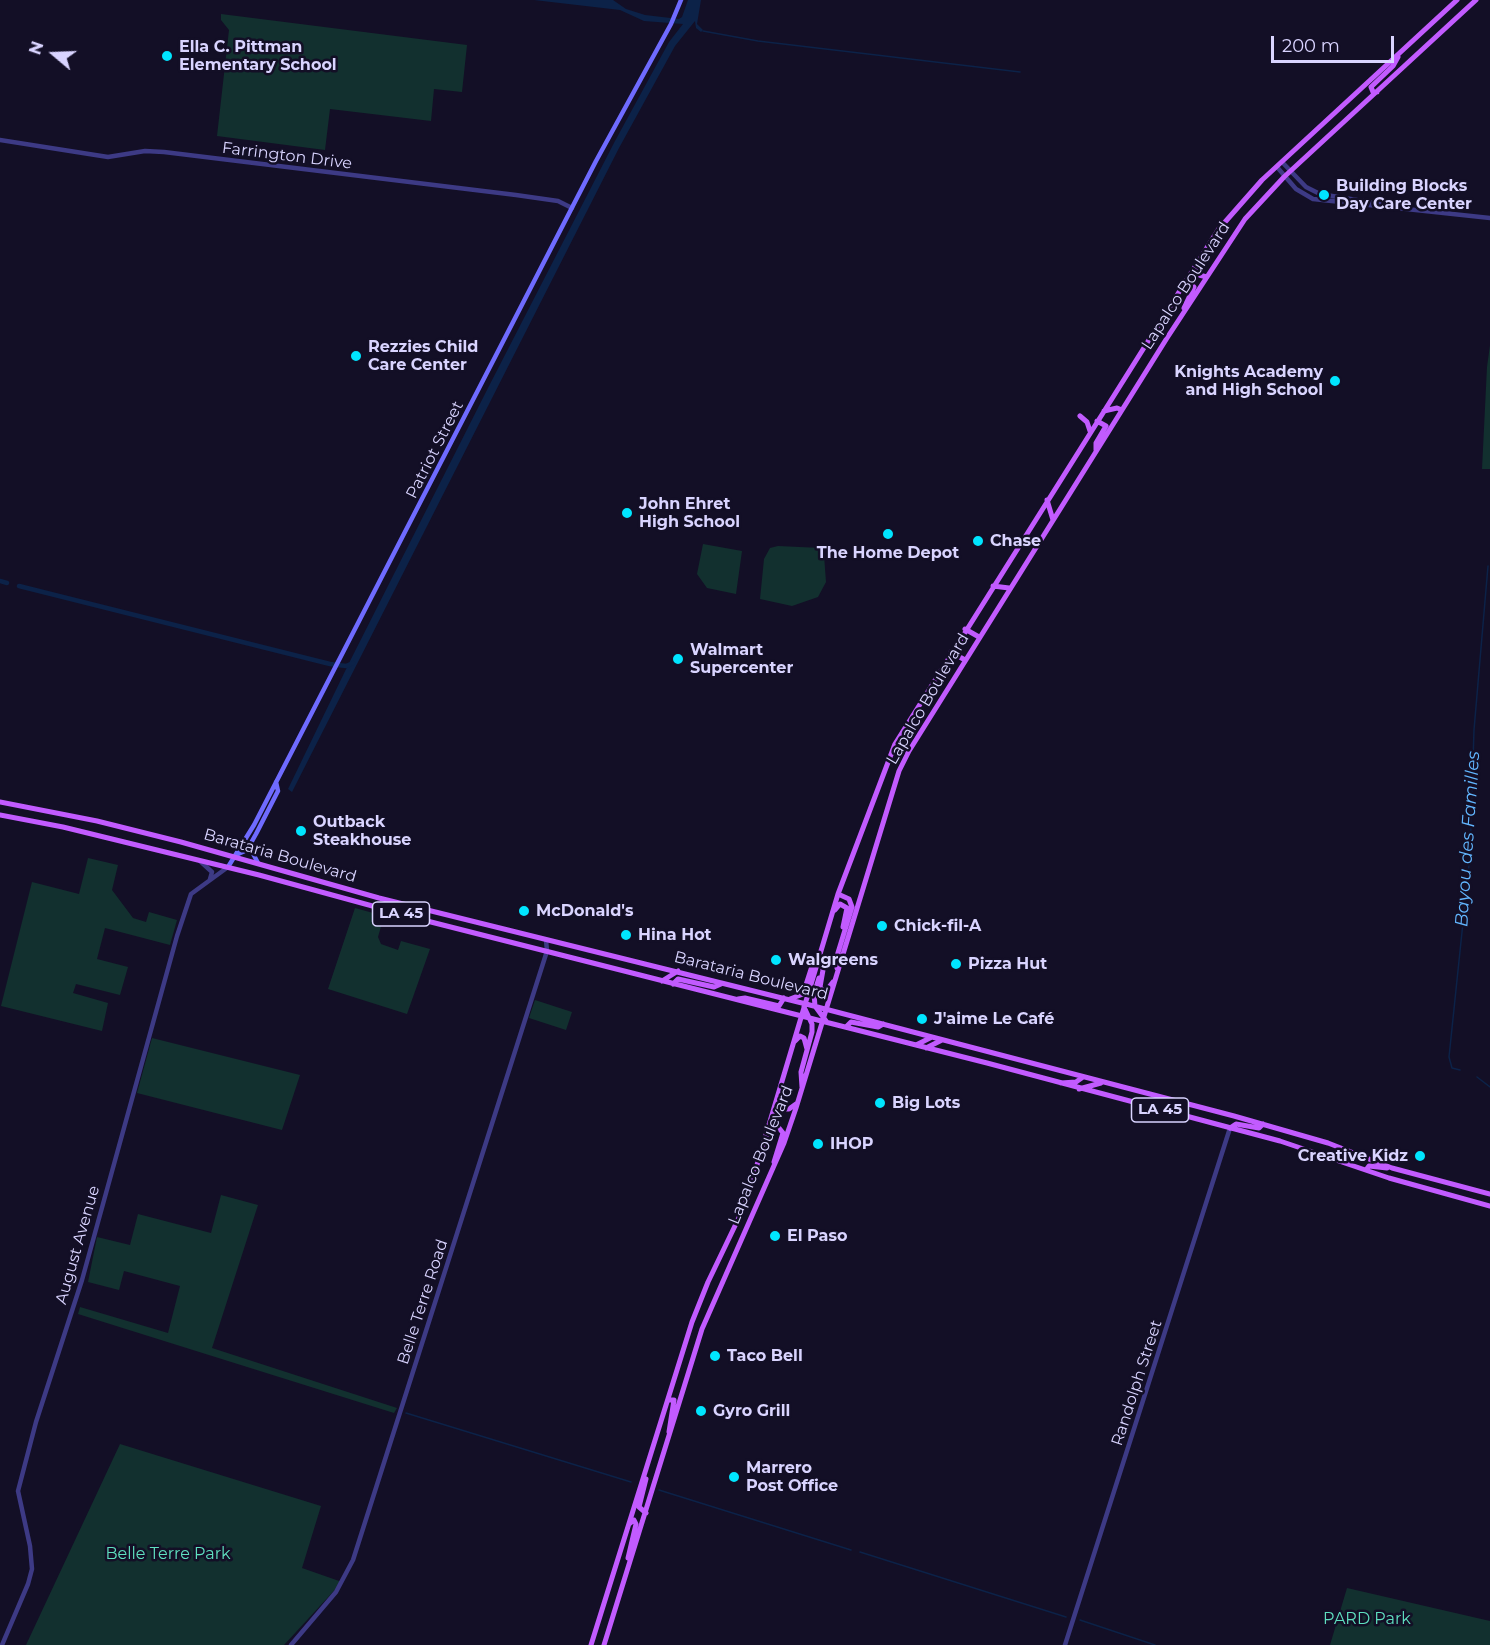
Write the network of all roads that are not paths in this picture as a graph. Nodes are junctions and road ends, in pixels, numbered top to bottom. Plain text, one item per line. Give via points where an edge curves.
1 (681, 0) edge
2 (1457, 0) edge
3 (1475, 0) edge
4 (1400, 53) junction
5 (1358, 92) junction
6 (1377, 92) junction
7 (1326, 139) junction
8 (0, 140) edge
9 (1282, 162) junction
10 (1277, 167) junction
11 (1291, 171) junction
12 (1284, 177) junction
13 (1396, 207) junction
14 (572, 208) junction
15 (1490, 218) edge
16 (1214, 237) junction
17 (1207, 277) junction
18 (1183, 285) junction
19 (1182, 315) junction
20 (1122, 410) junction
21 (1104, 411) junction
22 (1080, 416) dead end
23 (1097, 421) junction
24 (1090, 432) junction
25 (1096, 452) junction
26 (1052, 494) junction
27 (1047, 500) junction
28 (1064, 501) junction
29 (1053, 520) junction
30 (1026, 534) junction
31 (1038, 542) junction
32 (993, 586) junction
33 (1009, 588) junction
34 (966, 629) junction
35 (979, 637) junction
36 (951, 652) junction
37 (965, 660) junction
38 (900, 735) junction
39 (909, 751) junction
40 (276, 783) junction
41 (0, 802) edge
42 (0, 815) edge
43 (250, 843) junction
44 (234, 857) junction
45 (200, 861) junction
46 (258, 863) junction
47 (228, 867) junction
48 (210, 879) junction
49 (838, 894) junction
50 (834, 910) junction
51 (448, 915) junction
52 (458, 918) junction
53 (431, 922) junction
54 (442, 925) junction
55 (546, 940) junction
56 (842, 940) junction
57 (554, 942) junction
58 (547, 951) junction
59 (820, 955) junction
60 (823, 965) junction
61 (678, 971) junction
62 (837, 974) junction
63 (662, 981) junction
64 (674, 984) junction
65 (722, 984) junction
66 (736, 999) junction
67 (786, 999) junction
68 (805, 1006) junction
69 (815, 1006) junction
70 (828, 1010) junction
71 (802, 1016) junction
72 (809, 1018) junction
73 (825, 1022) junction
74 (883, 1024) junction
75 (846, 1027) junction
76 (932, 1037) junction
77 (942, 1040) junction
78 (795, 1041) junction
79 (916, 1045) junction
80 (926, 1048) junction
81 (990, 1052) junction
82 (807, 1054) junction
83 (1002, 1055) junction
84 (974, 1060) junction
85 (987, 1063) junction
86 (787, 1067) junction
87 (1083, 1077) junction
88 (1103, 1082) junction
89 (1059, 1083) junction
90 (1079, 1089) junction
91 (802, 1092) junction
92 (799, 1100) junction
93 (1183, 1103) junction
94 (1159, 1109) junction
95 (1263, 1124) junction
96 (1230, 1128) junction
97 (764, 1138) junction
98 (1329, 1156) junction
99 (1359, 1156) junction
100 (1392, 1168) junction
101 (1366, 1170) junction
102 (771, 1173) junction
103 (1490, 1194) edge
104 (1490, 1206) edge
105 (668, 1400) junction
106 (668, 1440) junction
107 (648, 1463) junction
108 (646, 1513) junction
109 (628, 1524) junction
110 (629, 1563) junction
111 (2, 1645) edge
112 (291, 1645) edge
113 (591, 1645) edge
114 (604, 1645) edge
115 (1065, 1645) edge

1 - 14 main road, Patriot Street
2 - 4 main road, Lapalco Boulevard
3 - 6 main road, Lapalco Boulevard
4 - 5 main road, Lapalco Boulevard
4 - 6 main road via 1393,66 1371,87
5 - 7 main road via 1363,96 1362,103
5 - 9 main road, Lapalco Boulevard
6 - 7 main road, Lapalco Boulevard
7 - 11 main road, Lapalco Boulevard
8 - 14 street, Farrington Drive via 108,157 164,152 516,195 552,200
9 - 10 main road, Lapalco Boulevard
9 - 11 street
10 - 12 street
10 - 16 main road, Lapalco Boulevard via 1240,203
11 - 12 main road, Lapalco Boulevard
11 - 13 street via 1306,187 1320,194
12 - 13 street via 1313,199
12 - 17 main road, Lapalco Boulevard via 1245,219
13 - 15 street
14 - 40 main road, Patriot Street
16 - 17 main road via 1198,270 1199,275
16 - 18 main road, Lapalco Boulevard
17 - 19 main road, Lapalco Boulevard
18 - 19 main road via 1190,282 1194,286
18 - 21 main road, Lapalco Boulevard
19 - 20 main road, Lapalco Boulevard
20 - 21 main road
20 - 25 main road, Lapalco Boulevard
21 - 23 main road, Lapalco Boulevard
22 - 24 main road via 1088,422
23 - 24 main road, Lapalco Boulevard
23 - 25 main road via 1106,426 1096,443
24 - 26 main road, Lapalco Boulevard
25 - 28 main road, Lapalco Boulevard
26 - 27 main road, Lapalco Boulevard
26 - 28 main road
27 - 29 main road
27 - 30 main road, Lapalco Boulevard
28 - 29 main road, Lapalco Boulevard
29 - 31 main road, Lapalco Boulevard
30 - 31 main road
30 - 32 main road, Lapalco Boulevard
31 - 33 main road, Lapalco Boulevard
32 - 33 main road
32 - 34 main road, Lapalco Boulevard
33 - 35 main road, Lapalco Boulevard
34 - 35 main road
34 - 36 main road, Lapalco Boulevard
35 - 37 main road, Lapalco Boulevard
36 - 37 main road
36 - 38 main road, Lapalco Boulevard
37 - 39 main road, Lapalco Boulevard
38 - 39 main road via 901,749
38 - 49 main road, Lapalco Boulevard
39 - 62 main road, Lapalco Boulevard via 899,771
40 - 43 main road, Patriot Street via 278,791
40 - 44 main road, Patriot Street
41 - 44 main road, Barataria Boulevard / LA 45 via 97,821
42 - 45 main road, Barataria Boulevard / LA 45
43 - 44 main road, Patriot Street
43 - 46 main road via 250,852
44 - 46 main road, Barataria Boulevard / LA 45
44 - 47 main road, Patriot Street
45 - 47 main road, Barataria Boulevard / LA 45
45 - 48 street via 212,872
46 - 51 main road, Barataria Boulevard / LA 45
47 - 48 street, August Avenue
47 - 53 main road, Barataria Boulevard / LA 45
48 - 111 street, August Avenue via 195,889 187,901 81,1285 36,1422 18,1491 32,1569
49 - 50 main road, Lapalco Boulevard
49 - 56 main road via 849,899 852,907
50 - 56 main road via 840,904 847,908
50 - 59 main road, Lapalco Boulevard
51 - 52 main road, Barataria Boulevard / LA 45
51 - 53 main road
52 - 54 main road
52 - 55 main road, Barataria Boulevard / LA 45
53 - 54 main road, Barataria Boulevard / LA 45
54 - 58 main road, Barataria Boulevard / LA 45
55 - 57 main road, Barataria Boulevard / LA 45
55 - 58 street
56 - 62 main road
57 - 58 street
57 - 61 main road, Barataria Boulevard / LA 45
58 - 63 main road, Barataria Boulevard / LA 45
58 - 112 street, Belle Terre Road via 353,1560 344,1582
59 - 60 main road
59 - 67 main road via 814,960 803,994
59 - 68 main road, Lapalco Boulevard
60 - 62 main road via 823,991 829,989
60 - 69 main road via 814,994
61 - 63 main road
61 - 65 main road, Barataria Boulevard / LA 45
62 - 70 main road, Lapalco Boulevard
63 - 64 main road, Barataria Boulevard / LA 45
64 - 65 main road via 678,979 714,987
64 - 66 main road, Barataria Boulevard / LA 45
65 - 67 main road, Barataria Boulevard / LA 45
66 - 67 main road via 779,1006
66 - 71 main road, Barataria Boulevard / LA 45
67 - 68 main road, Barataria Boulevard / LA 45
68 - 69 main road, Barataria Boulevard / LA 45
68 - 71 main road, Lapalco Boulevard
68 - 72 main road
69 - 70 main road, Barataria Boulevard / LA 45
69 - 73 main road
70 - 73 main road, Lapalco Boulevard
70 - 74 main road, Barataria Boulevard / LA 45
71 - 72 main road, Barataria Boulevard / LA 45
71 - 78 main road, Lapalco Boulevard
72 - 73 main road, Barataria Boulevard / LA 45
72 - 82 main road via 812,1032
73 - 75 main road, Barataria Boulevard / LA 45
73 - 91 main road, Lapalco Boulevard
74 - 75 main road via 878,1027 851,1022
74 - 76 main road, Barataria Boulevard / LA 45
75 - 79 main road, Barataria Boulevard / LA 45
76 - 77 main road, Barataria Boulevard / LA 45
76 - 79 main road
77 - 80 main road
77 - 81 main road, Barataria Boulevard / LA 45
78 - 82 main road via 804,1038
78 - 86 main road, Lapalco Boulevard
79 - 80 main road, Barataria Boulevard / LA 45
80 - 84 main road, Barataria Boulevard / LA 45
81 - 83 main road, Barataria Boulevard / LA 45
81 - 84 main road
82 - 91 main road via 801,1072
83 - 85 main road
83 - 87 main road, Barataria Boulevard / LA 45
84 - 85 main road, Barataria Boulevard / LA 45
85 - 89 main road, Barataria Boulevard / LA 45
86 - 92 main road via 781,1106 789,1110
86 - 97 main road, Lapalco Boulevard
87 - 88 main road, Barataria Boulevard / LA 45
87 - 89 main road via 1076,1082
88 - 90 main road
88 - 93 main road, Barataria Boulevard / LA 45
89 - 90 main road, Barataria Boulevard / LA 45
90 - 94 main road, Barataria Boulevard / LA 45
91 - 92 main road, Lapalco Boulevard
92 - 102 main road, Lapalco Boulevard
93 - 94 main road via 1176,1109
93 - 95 main road, Barataria Boulevard / LA 45
94 - 96 main road, Barataria Boulevard / LA 45
95 - 96 main road via 1259,1128 1236,1124
95 - 99 main road, Barataria Boulevard / LA 45
96 - 98 main road, Barataria Boulevard / LA 45
96 - 115 street, Randolph Street
97 - 102 main road via 772,1129 781,1129 783,1134
97 - 105 main road, Lapalco Boulevard via 745,1205 703,1292
98 - 99 main road
98 - 101 main road, Barataria Boulevard / LA 45
99 - 100 main road, Barataria Boulevard / LA 45
100 - 101 main road via 1371,1166
100 - 103 main road, Barataria Boulevard / LA 45
101 - 104 main road, Barataria Boulevard / LA 45
102 - 106 main road, Lapalco Boulevard via 702,1329
105 - 106 main road via 674,1400
105 - 107 main road, Lapalco Boulevard
106 - 108 main road, Lapalco Boulevard
107 - 108 main road via 639,1507
107 - 109 main road, Lapalco Boulevard
108 - 110 main road, Lapalco Boulevard
109 - 110 main road via 634,1520 636,1524 628,1550
109 - 113 main road, Lapalco Boulevard
110 - 114 main road, Lapalco Boulevard

